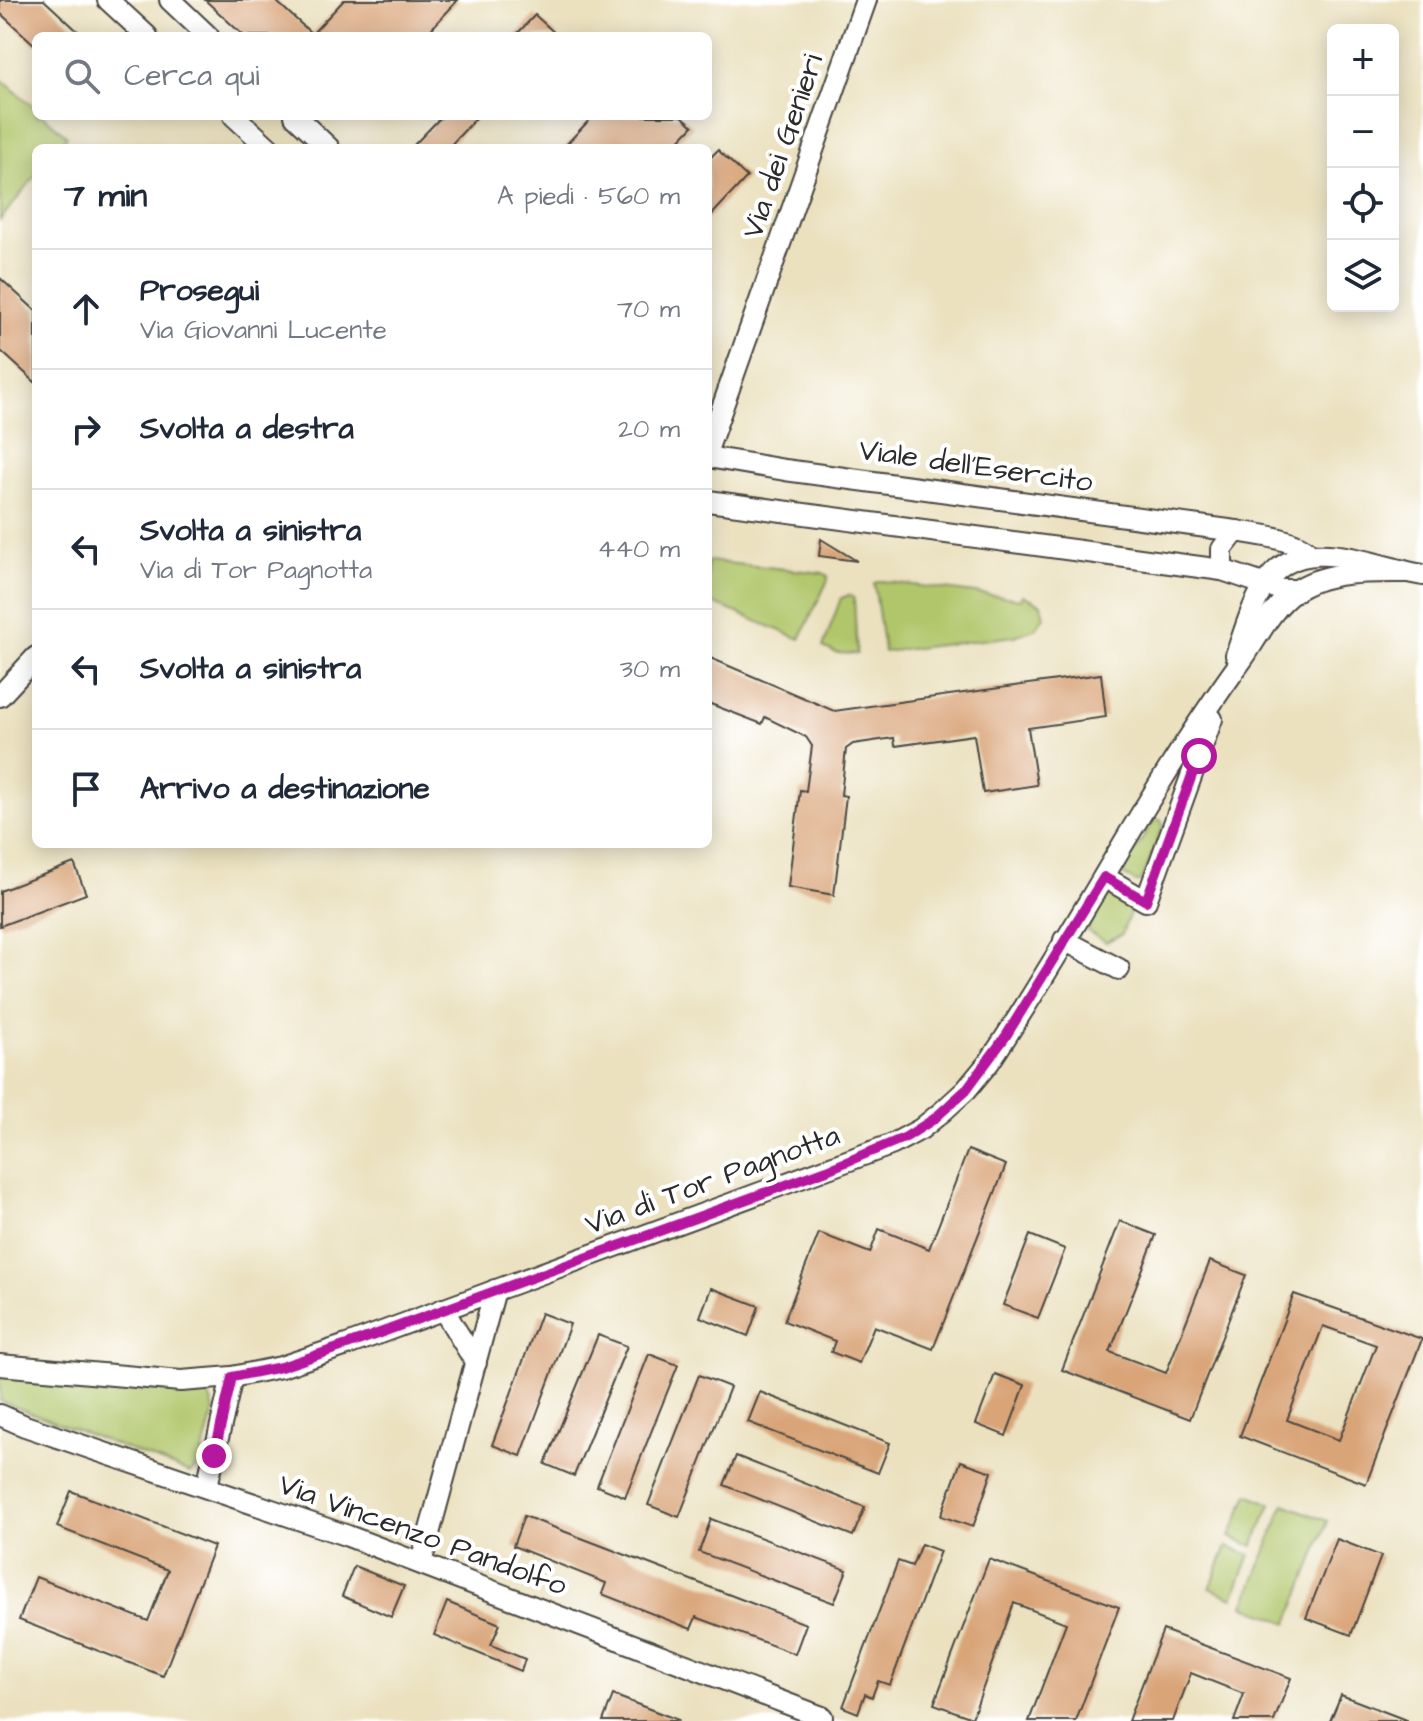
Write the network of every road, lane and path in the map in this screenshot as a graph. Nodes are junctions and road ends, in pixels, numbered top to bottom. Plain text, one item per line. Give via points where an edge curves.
1 (108, 0) edge
2 (170, 0) edge
3 (866, 0) edge
4 (143, 32) edge
5 (204, 32) edge
6 (238, 120) edge
7 (299, 120) edge
8 (265, 144) edge
9 (325, 144) edge
10 (712, 437) edge
11 (712, 458) edge
12 (712, 502) edge
13 (1236, 531) junction
14 (1311, 555) junction
15 (1222, 570) junction
16 (1414, 574) edge
17 (1265, 584) junction
18 (1296, 590) junction
19 (1254, 607) junction
20 (32, 661) edge
21 (1223, 687) junction
22 (0, 696) edge
23 (1104, 877) junction
24 (1064, 940) junction
25 (1119, 969) dead end
26 (495, 1290) junction
27 (443, 1309) junction
28 (476, 1363) junction
29 (0, 1365) edge
30 (232, 1377) junction
31 (0, 1415) edge
32 (207, 1486) junction
33 (421, 1563) junction
34 (822, 1717) dead end

1 - 4 street
2 - 5 street
3 - 10 street, Via dei Genieri
6 - 8 street
7 - 9 street
11 - 13 street, Viale dell'Esercito
12 - 15 street
13 - 14 street, Viale dell'Esercito via 1295,545
13 - 15 street via 1222,549
14 - 16 street, Via di Tor Pagnotta
14 - 17 street, Via di Tor Pagnotta via 1284,564
14 - 18 street
15 - 17 street
15 - 19 street
16 - 18 street, Via di Tor Pagnotta via 1336,576
17 - 18 street
17 - 19 street, Via di Tor Pagnotta
18 - 21 street, Via di Tor Pagnotta via 1274,611
19 - 21 street, Via di Tor Pagnotta
20 - 22 street
21 - 23 street, Via di Tor Pagnotta
21 - 23 street via 1146,901
23 - 24 street, Via di Tor Pagnotta
24 - 25 street
24 - 26 street, Via di Tor Pagnotta via 990,1061 921,1129 849,1161
26 - 27 street, Via di Tor Pagnotta
26 - 28 street
27 - 28 street
27 - 30 street, Via di Tor Pagnotta via 281,1367
28 - 33 street
29 - 30 street, Via di Tor Pagnotta via 141,1379
30 - 32 street
31 - 32 street, Via Vincenzo Pandolfo
32 - 33 street, Via Vincenzo Pandolfo
33 - 34 street, Via Vincenzo Pandolfo

